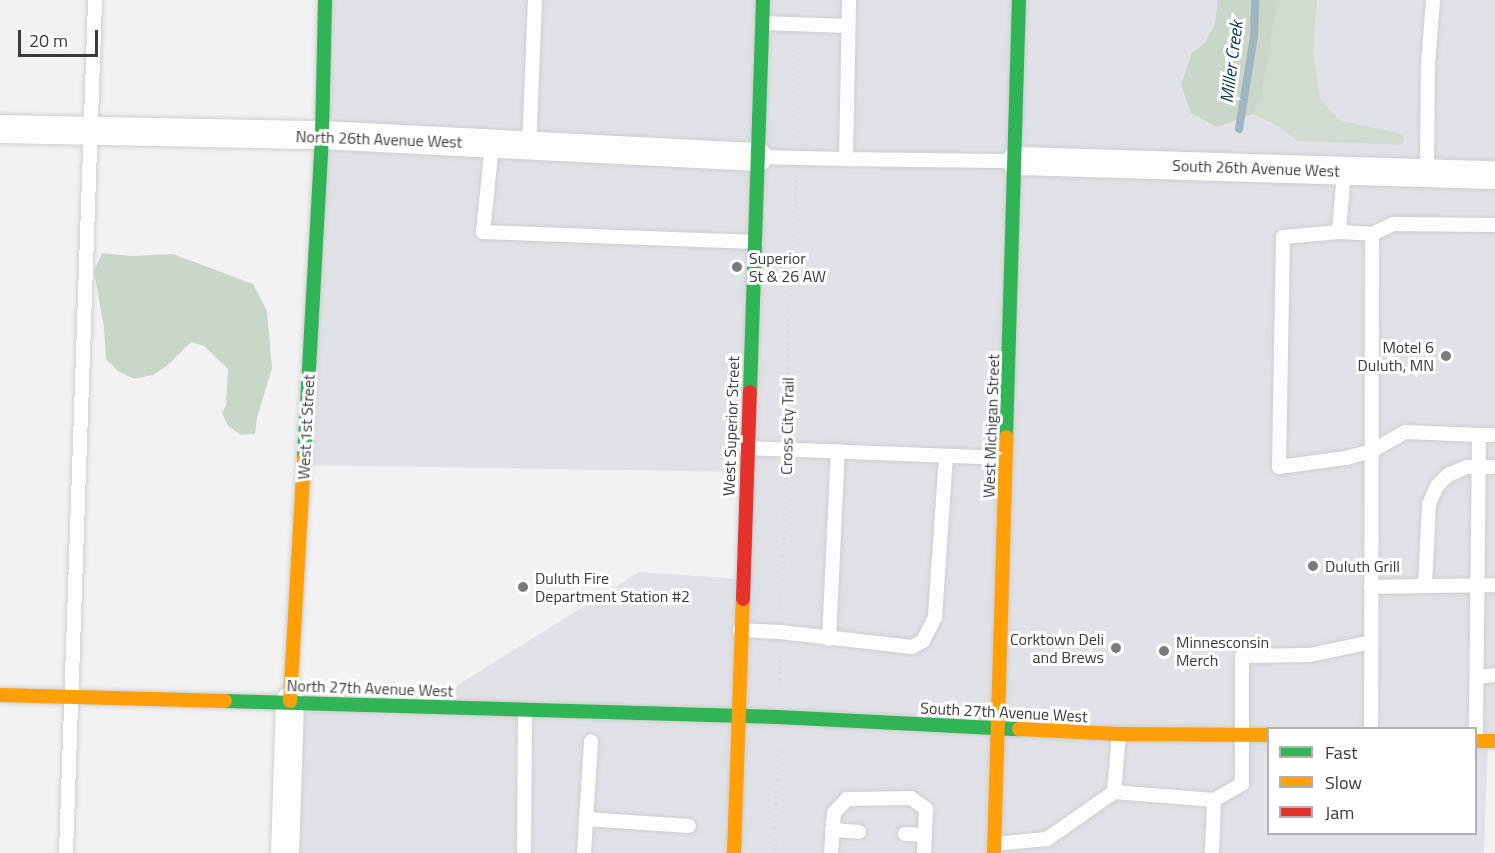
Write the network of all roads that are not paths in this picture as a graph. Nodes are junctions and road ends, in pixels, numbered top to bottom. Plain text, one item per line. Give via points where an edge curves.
1 (95, 0) edge
2 (325, 0) edge
3 (535, 0) edge
4 (763, 0) edge
5 (849, 0) edge
6 (1019, 0) edge
7 (1433, 0) edge
8 (762, 23) junction
9 (848, 26) junction
10 (0, 129) edge
11 (90, 131) junction
12 (322, 135) junction
13 (492, 144) junction
14 (529, 148) junction
15 (758, 157) junction
16 (846, 159) junction
17 (1016, 161) junction
18 (1344, 171) junction
19 (1427, 173) junction
20 (1495, 175) edge
21 (1495, 225) edge
22 (1339, 232) junction
23 (1372, 234) junction
24 (756, 242) junction
25 (1479, 435) junction
26 (1495, 435) edge
27 (747, 448) junction
28 (838, 451) junction
29 (1372, 451) junction
30 (946, 456) junction
31 (1007, 458) junction
32 (1479, 466) junction
33 (1495, 467) edge
34 (1478, 585) junction
35 (1495, 585) edge
36 (1425, 586) junction
37 (1371, 587) junction
38 (740, 630) junction
39 (829, 639) junction
40 (1371, 642) junction
41 (1495, 675) edge
42 (1477, 677) junction
43 (0, 695) edge
44 (71, 699) junction
45 (290, 701) junction
46 (525, 710) junction
47 (739, 716) junction
48 (1371, 727) edge
49 (1476, 727) edge
50 (999, 728) junction
51 (1119, 734) junction
52 (1241, 734) junction
53 (1267, 735) edge
54 (591, 741) dead end
55 (1477, 741) edge
56 (1495, 741) edge
57 (1114, 792) junction
58 (1214, 800) junction
59 (586, 819) junction
60 (689, 826) dead end
61 (832, 830) junction
62 (859, 832) dead end
63 (905, 834) dead end
64 (925, 835) junction
65 (1048, 846) edge
66 (994, 849) edge
67 (66, 853) edge
68 (285, 853) edge
69 (524, 853) edge
70 (584, 853) edge
71 (734, 853) edge
72 (831, 853) edge
73 (924, 853) edge
74 (1212, 853) edge

1 - 11 lane
2 - 12 street, West 1st Street
3 - 14 lane
4 - 8 street, West Superior Street
5 - 9 lane
6 - 17 street, West Michigan Street
7 - 19 lane
8 - 9 lane
8 - 15 street, West Superior Street
9 - 16 lane
10 - 11 street, North 26th Avenue West
11 - 12 street, North 26th Avenue West
11 - 44 lane
12 - 13 street, North 26th Avenue West
12 - 45 street, West 1st Street
13 - 14 street, North 26th Avenue West
13 - 24 lane via 483,232
14 - 15 street, North 26th Avenue West
15 - 16 lane
15 - 24 street, West Superior Street
16 - 17 lane
17 - 18 street, South 26th Avenue West
17 - 31 street, West Michigan Street
18 - 19 street, South 26th Avenue West
18 - 22 lane
19 - 20 street, South 26th Avenue West
21 - 23 lane via 1393,224
22 - 23 lane
22 - 29 lane via 1283,237 1279,467
23 - 29 lane
24 - 27 street, West Superior Street
25 - 26 lane
25 - 29 lane via 1405,432
25 - 32 lane
27 - 28 lane
27 - 38 street, West Superior Street
28 - 30 lane
28 - 39 lane
29 - 37 lane
30 - 31 lane
30 - 39 lane via 931,630 912,647
31 - 50 street, West Michigan Street
32 - 33 lane
32 - 34 lane
32 - 36 lane via 1448,476 1437,486 1429,504
34 - 35 lane
34 - 36 lane
34 - 42 lane
36 - 37 lane
37 - 40 lane
38 - 39 lane
38 - 47 street, West Superior Street
40 - 48 lane
40 - 52 lane via 1310,655 1242,656
41 - 42 lane
42 - 49 lane
43 - 44 street, North 27th Avenue West
44 - 45 street, North 27th Avenue West
44 - 67 lane
45 - 46 street, North 27th Avenue West
45 - 68 street, West 1st Street
46 - 47 street, North 27th Avenue West
46 - 69 lane
47 - 50 street, South 27th Avenue West
47 - 71 street, West Superior Street
50 - 51 street, South 27th Avenue West
50 - 66 street, West Michigan Street
51 - 52 street, South 27th Avenue West
51 - 57 lane
52 - 53 street, South 27th Avenue West
52 - 58 lane via 1242,784
54 - 59 lane
55 - 56 street
57 - 58 lane
57 - 65 lane
58 - 74 lane
59 - 60 lane
59 - 70 lane
61 - 62 lane
61 - 64 lane via 834,813 847,799 911,798 926,809
61 - 72 lane
63 - 64 lane
64 - 73 lane
65 - 66 lane

